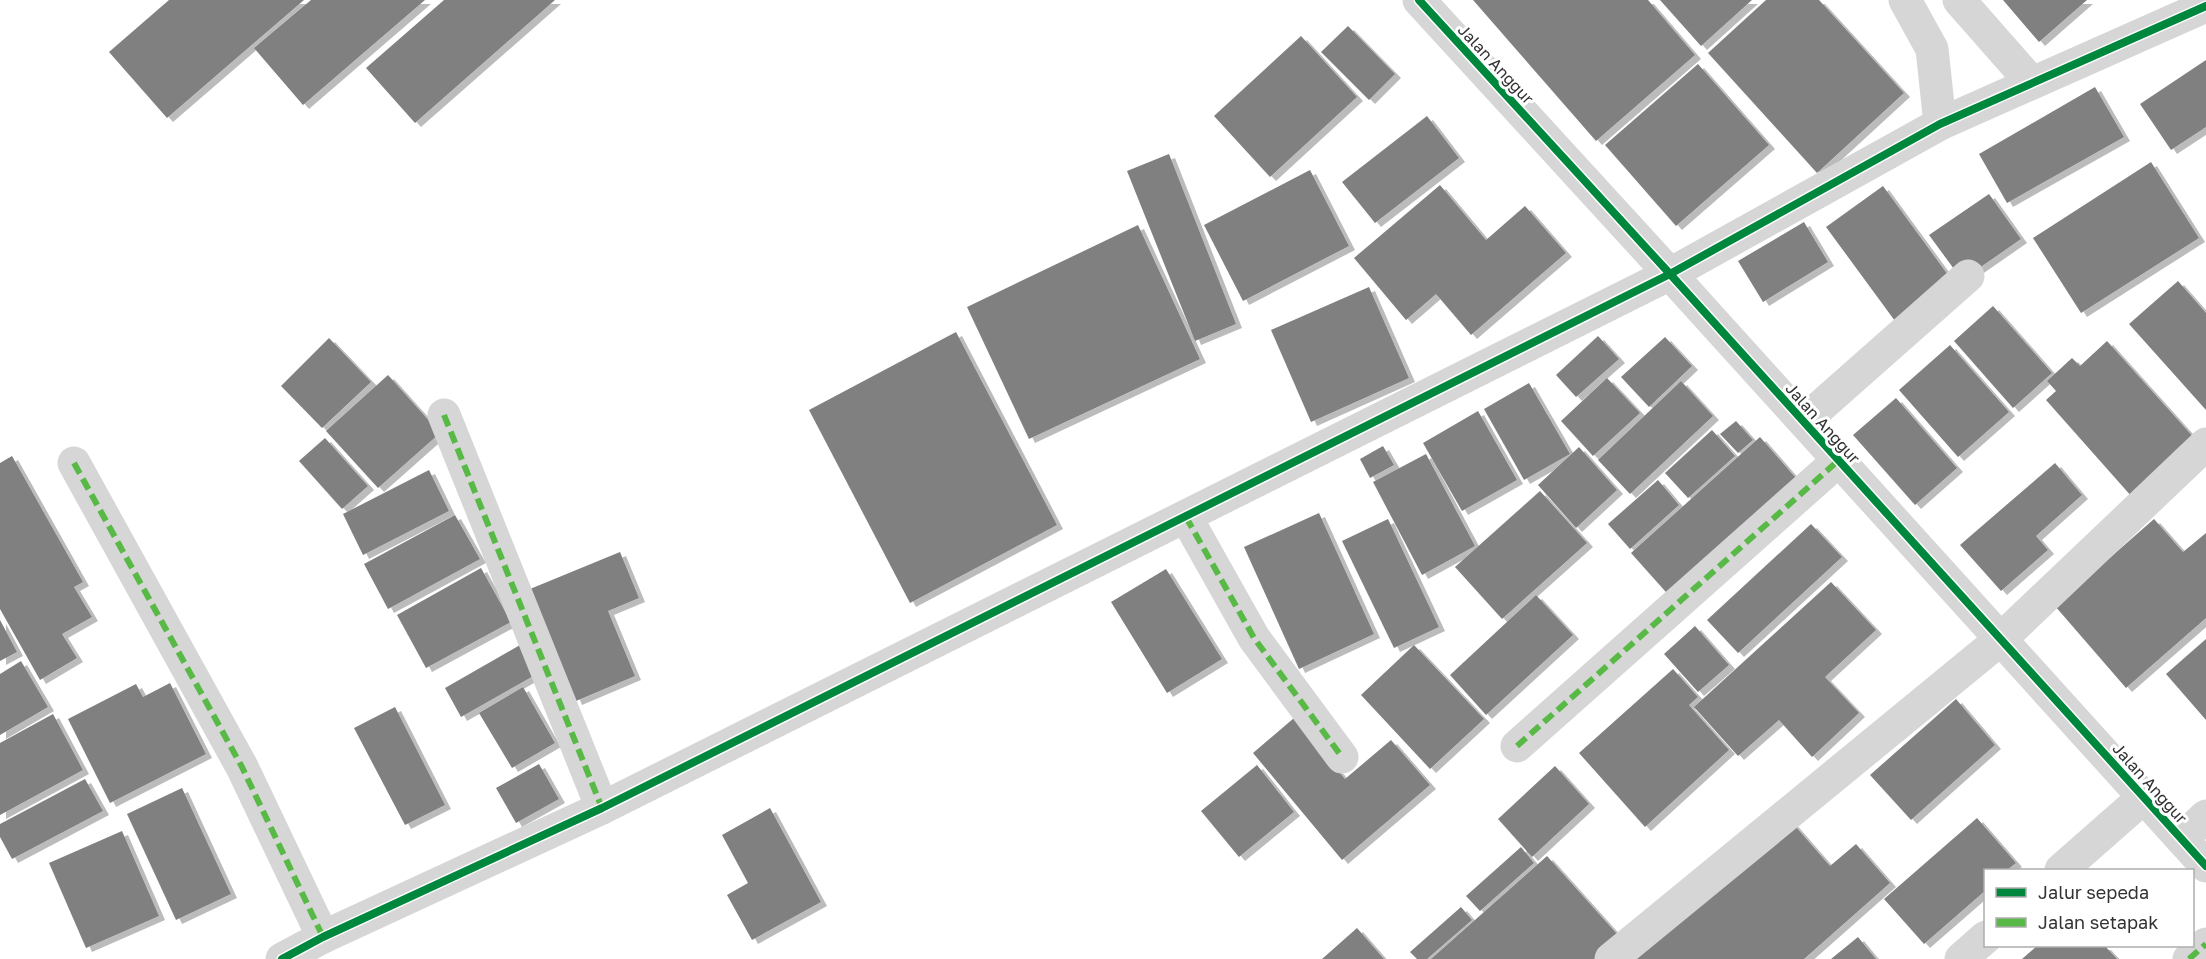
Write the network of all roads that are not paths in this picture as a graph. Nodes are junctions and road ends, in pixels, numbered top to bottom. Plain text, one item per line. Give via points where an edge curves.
1 (1419, 0) edge
2 (1905, 0) edge
3 (1959, 0) edge
4 (2206, 6) edge
5 (2032, 83) junction
6 (1940, 124) junction
7 (1670, 273) junction
8 (1968, 276) dead end
9 (444, 415) dead end
10 (1804, 422) junction
11 (2206, 444) edge
12 (1839, 460) junction
13 (74, 463) dead end
14 (1186, 517) junction
15 (2001, 639) junction
16 (1517, 746) dead end
17 (1342, 757) dead end
18 (2144, 797) junction
19 (602, 808) junction
20 (2206, 816) edge
21 (2182, 839) junction
22 (2206, 866) edge
23 (2062, 869) edge
24 (323, 937) junction
25 (1984, 939) edge
26 (2206, 944) edge
27 (282, 959) edge
28 (1611, 959) edge
29 (1961, 959) edge
30 (2189, 959) edge

1 - 7 street, Jalan Anggur
2 - 6 street via 1932,49
3 - 5 street
4 - 5 street
5 - 6 street
6 - 7 street
7 - 10 street, Jalan Anggur
7 - 14 street
8 - 10 street
9 - 19 street
10 - 12 street, Jalan Anggur
11 - 15 street
12 - 15 street, Jalan Anggur
12 - 16 street
13 - 24 street via 242,767
14 - 17 street via 1254,638
14 - 19 street
15 - 18 street, Jalan Anggur
15 - 28 street
18 - 21 street, Jalan Anggur
18 - 23 street
19 - 24 street
20 - 21 street
21 - 22 street, Jalan Anggur
24 - 27 street
25 - 29 street
26 - 30 street

